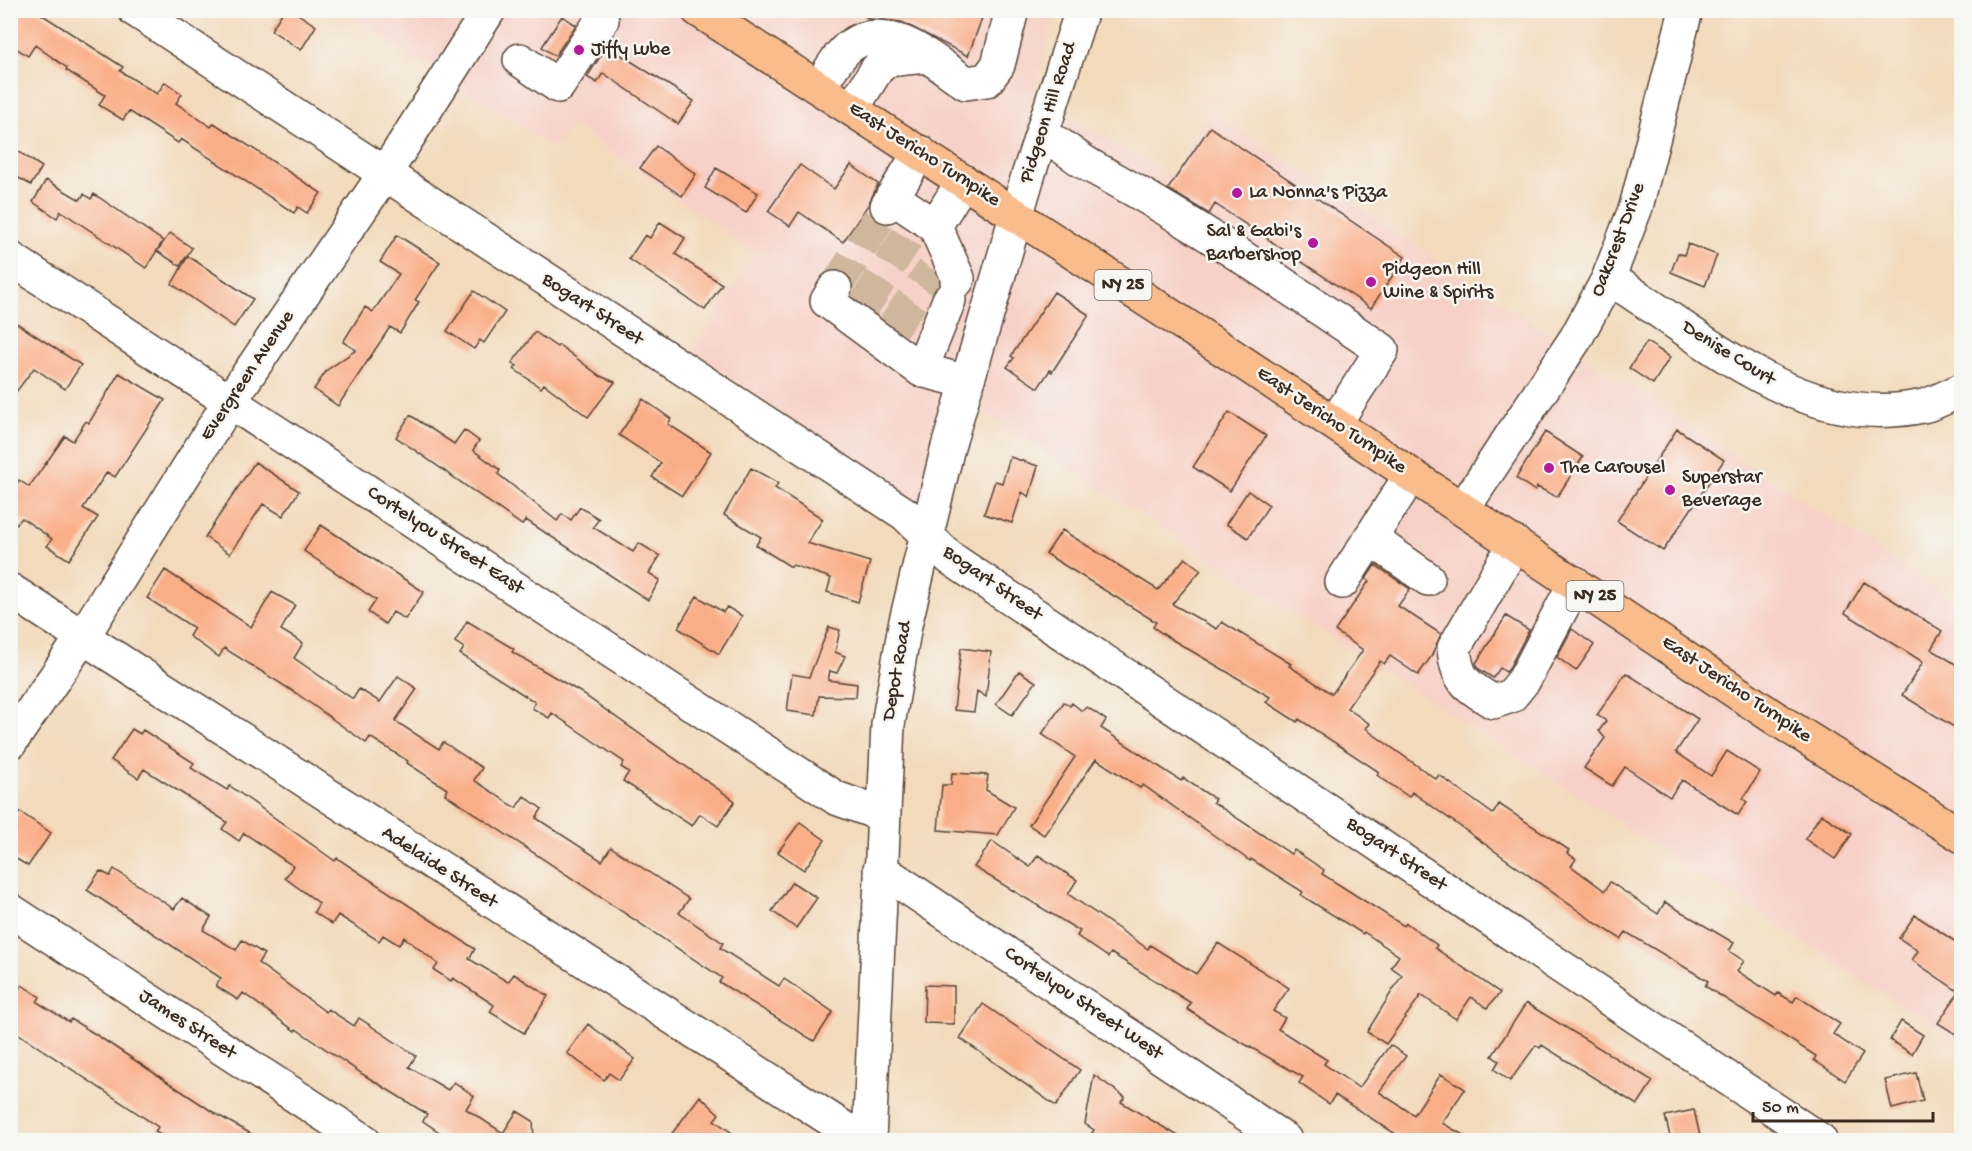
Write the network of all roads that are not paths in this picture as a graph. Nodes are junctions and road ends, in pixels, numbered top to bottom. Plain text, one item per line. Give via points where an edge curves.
1 (135, 10) edge
2 (489, 10) edge
3 (698, 10) edge
4 (1012, 10) edge
5 (1082, 10) edge
6 (1686, 10) edge
7 (602, 20) dead end
8 (925, 56) junction
9 (520, 60) dead end
10 (819, 87) junction
11 (852, 109) junction
12 (1042, 135) junction
13 (920, 153) junction
14 (384, 175) junction
15 (963, 181) junction
16 (1017, 215) junction
17 (936, 252) junction
18 (10, 258) edge
19 (1608, 279) junction
20 (835, 288) dead end
21 (921, 370) junction
22 (968, 382) junction
23 (1962, 390) edge
24 (230, 401) junction
25 (1335, 423) junction
26 (1411, 475) junction
27 (1463, 509) junction
28 (927, 535) junction
29 (1370, 538) junction
30 (1515, 543) junction
31 (1428, 579) dead end
32 (1342, 582) dead end
33 (1575, 583) junction
34 (10, 590) edge
35 (82, 638) junction
36 (10, 743) edge
37 (883, 815) junction
38 (1962, 836) edge
39 (880, 869) junction
40 (10, 910) edge
41 (363, 1140) edge
42 (869, 1140) edge
43 (1285, 1140) edge
44 (1820, 1140) edge

1 - 14 street, Bogart Street
2 - 14 street, Evergreen Avenue
3 - 10 main road, East Jericho Turnpike / NY 25
4 - 8 street via 998,65 987,80 966,83
5 - 12 street, Pidgeon Hill Road
6 - 19 street, Oakcrest Drive via 1636,207
7 - 9 street via 558,86
8 - 10 street via 889,37 870,35 847,48
8 - 11 street via 887,60
10 - 11 main road, East Jericho Turnpike / NY 25
11 - 13 main road, East Jericho Turnpike / NY 25
12 - 16 street, Pidgeon Hill Road
12 - 25 street via 1062,143 1076,158 1139,192 1382,350
13 - 15 main road, East Jericho Turnpike / NY 25
13 - 17 street via 890,201
14 - 24 street, Evergreen Avenue
14 - 28 street, Bogart Street via 905,514
15 - 16 main road, East Jericho Turnpike / NY 25
15 - 17 street
16 - 22 street, Depot Road
16 - 25 main road, East Jericho Turnpike / NY 25
17 - 21 street
18 - 24 street, Cortelyou Street East
19 - 23 street, Denise Court via 1767,381 1812,401 1856,411 1891,410 1925,406
19 - 27 street, Oakcrest Drive via 1576,338
20 - 21 street via 827,301 858,314 887,334
21 - 22 street
22 - 28 street, Depot Road
24 - 35 street, Evergreen Avenue
24 - 37 street, Cortelyou Street East via 836,798
25 - 26 main road, East Jericho Turnpike / NY 25
26 - 27 main road, East Jericho Turnpike / NY 25
26 - 29 street
27 - 30 main road, East Jericho Turnpike / NY 25
28 - 37 street, Depot Road via 905,625 888,725
28 - 44 street, Bogart Street via 950,558
29 - 31 street
29 - 32 street
30 - 33 main road, East Jericho Turnpike / NY 25
30 - 33 street via 1454,648 1464,684 1493,702 1511,696 1524,680
33 - 38 main road, East Jericho Turnpike / NY 25 via 1772,716
34 - 35 street, Adelaide Street
35 - 36 street, Evergreen Avenue
35 - 42 street, Adelaide Street via 847,1130
37 - 39 street, Depot Road
39 - 42 street, Depot Road
39 - 43 street, Cortelyou Street West
40 - 41 street, James Street

